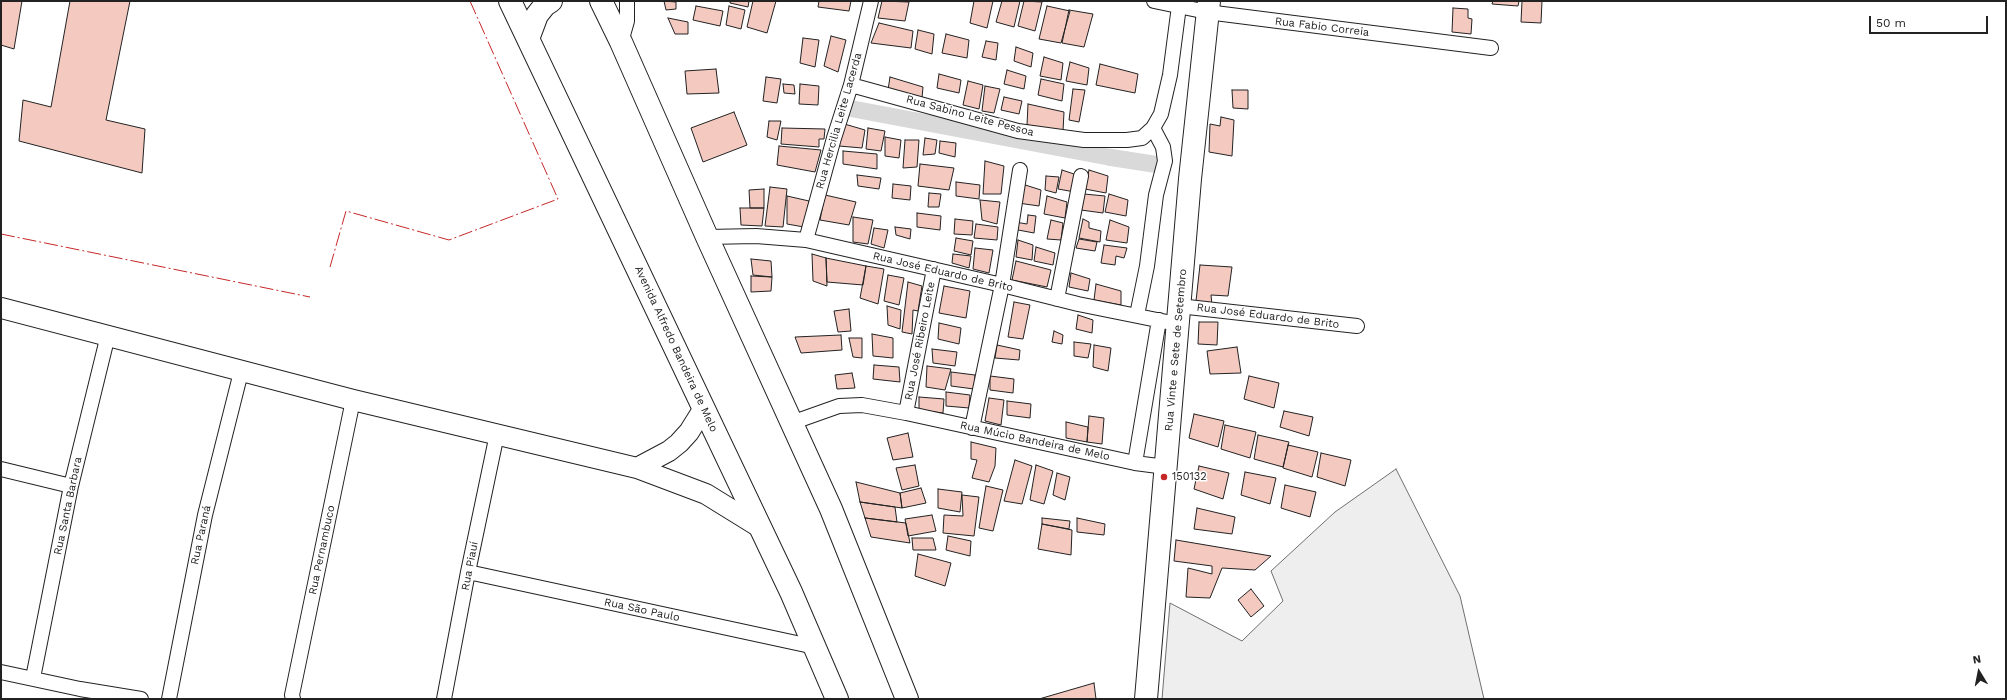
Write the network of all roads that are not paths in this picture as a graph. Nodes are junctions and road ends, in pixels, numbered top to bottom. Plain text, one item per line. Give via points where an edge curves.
1 (510, 1) edge
2 (551, 1) edge
3 (627, 1) edge
4 (871, 1) edge
5 (1154, 1) edge
6 (599, 4) edge
7 (1179, 6) junction
8 (1208, 7) edge
9 (528, 39) junction
10 (621, 42) junction
11 (1491, 48) dead end
12 (851, 85) junction
13 (1153, 128) junction
14 (1020, 170) dead end
15 (1082, 176) dead end
16 (707, 238) junction
17 (806, 240) junction
18 (934, 269) junction
19 (1002, 284) junction
20 (1057, 299) junction
21 (1, 308) edge
22 (1137, 315) junction
23 (1172, 316) junction
24 (1357, 326) dead end
25 (108, 335) junction
26 (241, 372) junction
27 (353, 400) junction
28 (704, 408) junction
29 (906, 413) junction
30 (791, 423) junction
31 (972, 428) junction
32 (497, 434) junction
33 (1135, 463) junction
34 (1166, 467) junction
35 (637, 468) junction
36 (1, 469) edge
37 (72, 486) junction
38 (761, 528) junction
39 (468, 572) junction
40 (815, 647) junction
41 (1, 672) edge
42 (33, 678) junction
43 (79, 694) edge
44 (141, 699) edge
45 (169, 699) edge
46 (293, 699) edge
47 (444, 699) edge
48 (837, 699) edge
49 (907, 699) edge
50 (1146, 699) edge

1 - 9 main road, Avenida Alfredo Bandeira de Melo
2 - 9 main road via 537,14
3 - 10 street
4 - 12 street, Rua Hercilia Leite Lacerda
5 - 7 street, Rua Fabio Correia
6 - 10 main road
7 - 8 street, Rua Fabio Correia
7 - 13 street via 1170,75 1161,114
8 - 11 street, Rua Fabio Correia
8 - 23 main road, Rua Vinte e Sete de Setembro
9 - 28 main road, Avenida Alfredo Bandeira de Melo
10 - 16 main road
12 - 13 street, Rua Sabino Leite Pessoa via 1018,131 1057,137 1126,140 1142,138
12 - 17 street, Rua Hercilia Leite Lacerda
13 - 22 street via 1163,147 1165,161 1156,195 1148,266
14 - 19 street
15 - 20 street
16 - 17 street, Rua José Eduardo de Brito via 756,236
16 - 30 main road
17 - 18 street, Rua José Eduardo de Brito
18 - 19 street, Rua José Eduardo de Brito
18 - 29 street, Rua José Ribeiro Leite
19 - 20 street, Rua José Eduardo de Brito
19 - 31 street
20 - 22 street, Rua José Eduardo de Brito
21 - 25 street
22 - 23 street, Rua José Eduardo de Brito
23 - 24 street, Rua José Eduardo de Brito
23 - 33 street
23 - 34 main road, Rua Vinte e Sete de Setembro
25 - 26 street
25 - 37 street, Rua Santa Barbara
26 - 27 street
26 - 45 street, Rua Paraná via 205,515
27 - 32 street
27 - 46 street, Rua Pernambuco
28 - 35 street via 679,443
28 - 38 main road, Avenida Alfredo Bandeira de Melo
29 - 30 street, Rua Múcio Bandeira de Melo via 862,405 839,406
29 - 31 street, Rua Múcio Bandeira de Melo
30 - 49 main road via 831,509
31 - 33 street, Rua Múcio Bandeira de Melo
32 - 35 street
32 - 39 street, Rua Piauí
33 - 34 street, Rua Múcio Bandeira de Melo
34 - 50 main road, Rua Vinte e Sete de Setembro
35 - 38 street via 706,494
36 - 37 street
37 - 42 street, Rua Santa Barbara
38 - 40 main road, Avenida Alfredo Bandeira de Melo
39 - 40 street, Rua São Paulo
39 - 47 street, Rua Piauí
40 - 48 main road, Avenida Alfredo Bandeira de Melo
41 - 42 street
42 - 43 street
43 - 44 street

